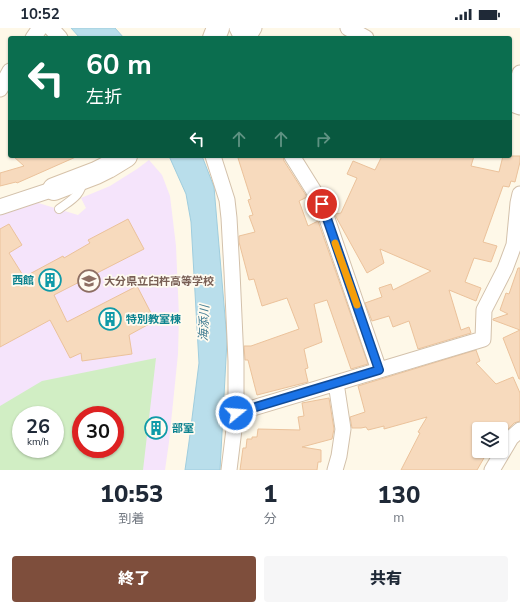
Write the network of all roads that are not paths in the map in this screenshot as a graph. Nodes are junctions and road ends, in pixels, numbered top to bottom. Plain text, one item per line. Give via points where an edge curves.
1 (51, 28) edge
2 (348, 28) edge
3 (58, 36) edge
4 (362, 36) edge
5 (520, 73) edge
6 (8, 75) edge
7 (0, 89) edge
8 (514, 105) edge
9 (123, 158) edge
10 (214, 158) edge
11 (293, 158) edge
12 (520, 194) edge
13 (57, 199) joint
14 (0, 207) edge
15 (517, 245) edge
16 (379, 370) junction
17 (336, 383) junction
18 (236, 413) junction
19 (520, 430) edge
20 (229, 470) edge
21 (335, 470) edge
22 (492, 470) edge

1 - 3 street
2 - 4 street
5 - 8 street
6 - 7 street
9 - 13 street via 83,178
10 - 18 street via 227,200 229,218
11 - 16 street via 322,204
12 - 15 street
13 - 14 street
15 - 16 street via 484,310 483,339
16 - 17 street
17 - 18 street
17 - 21 street via 343,429
18 - 20 street
19 - 22 street via 510,438

